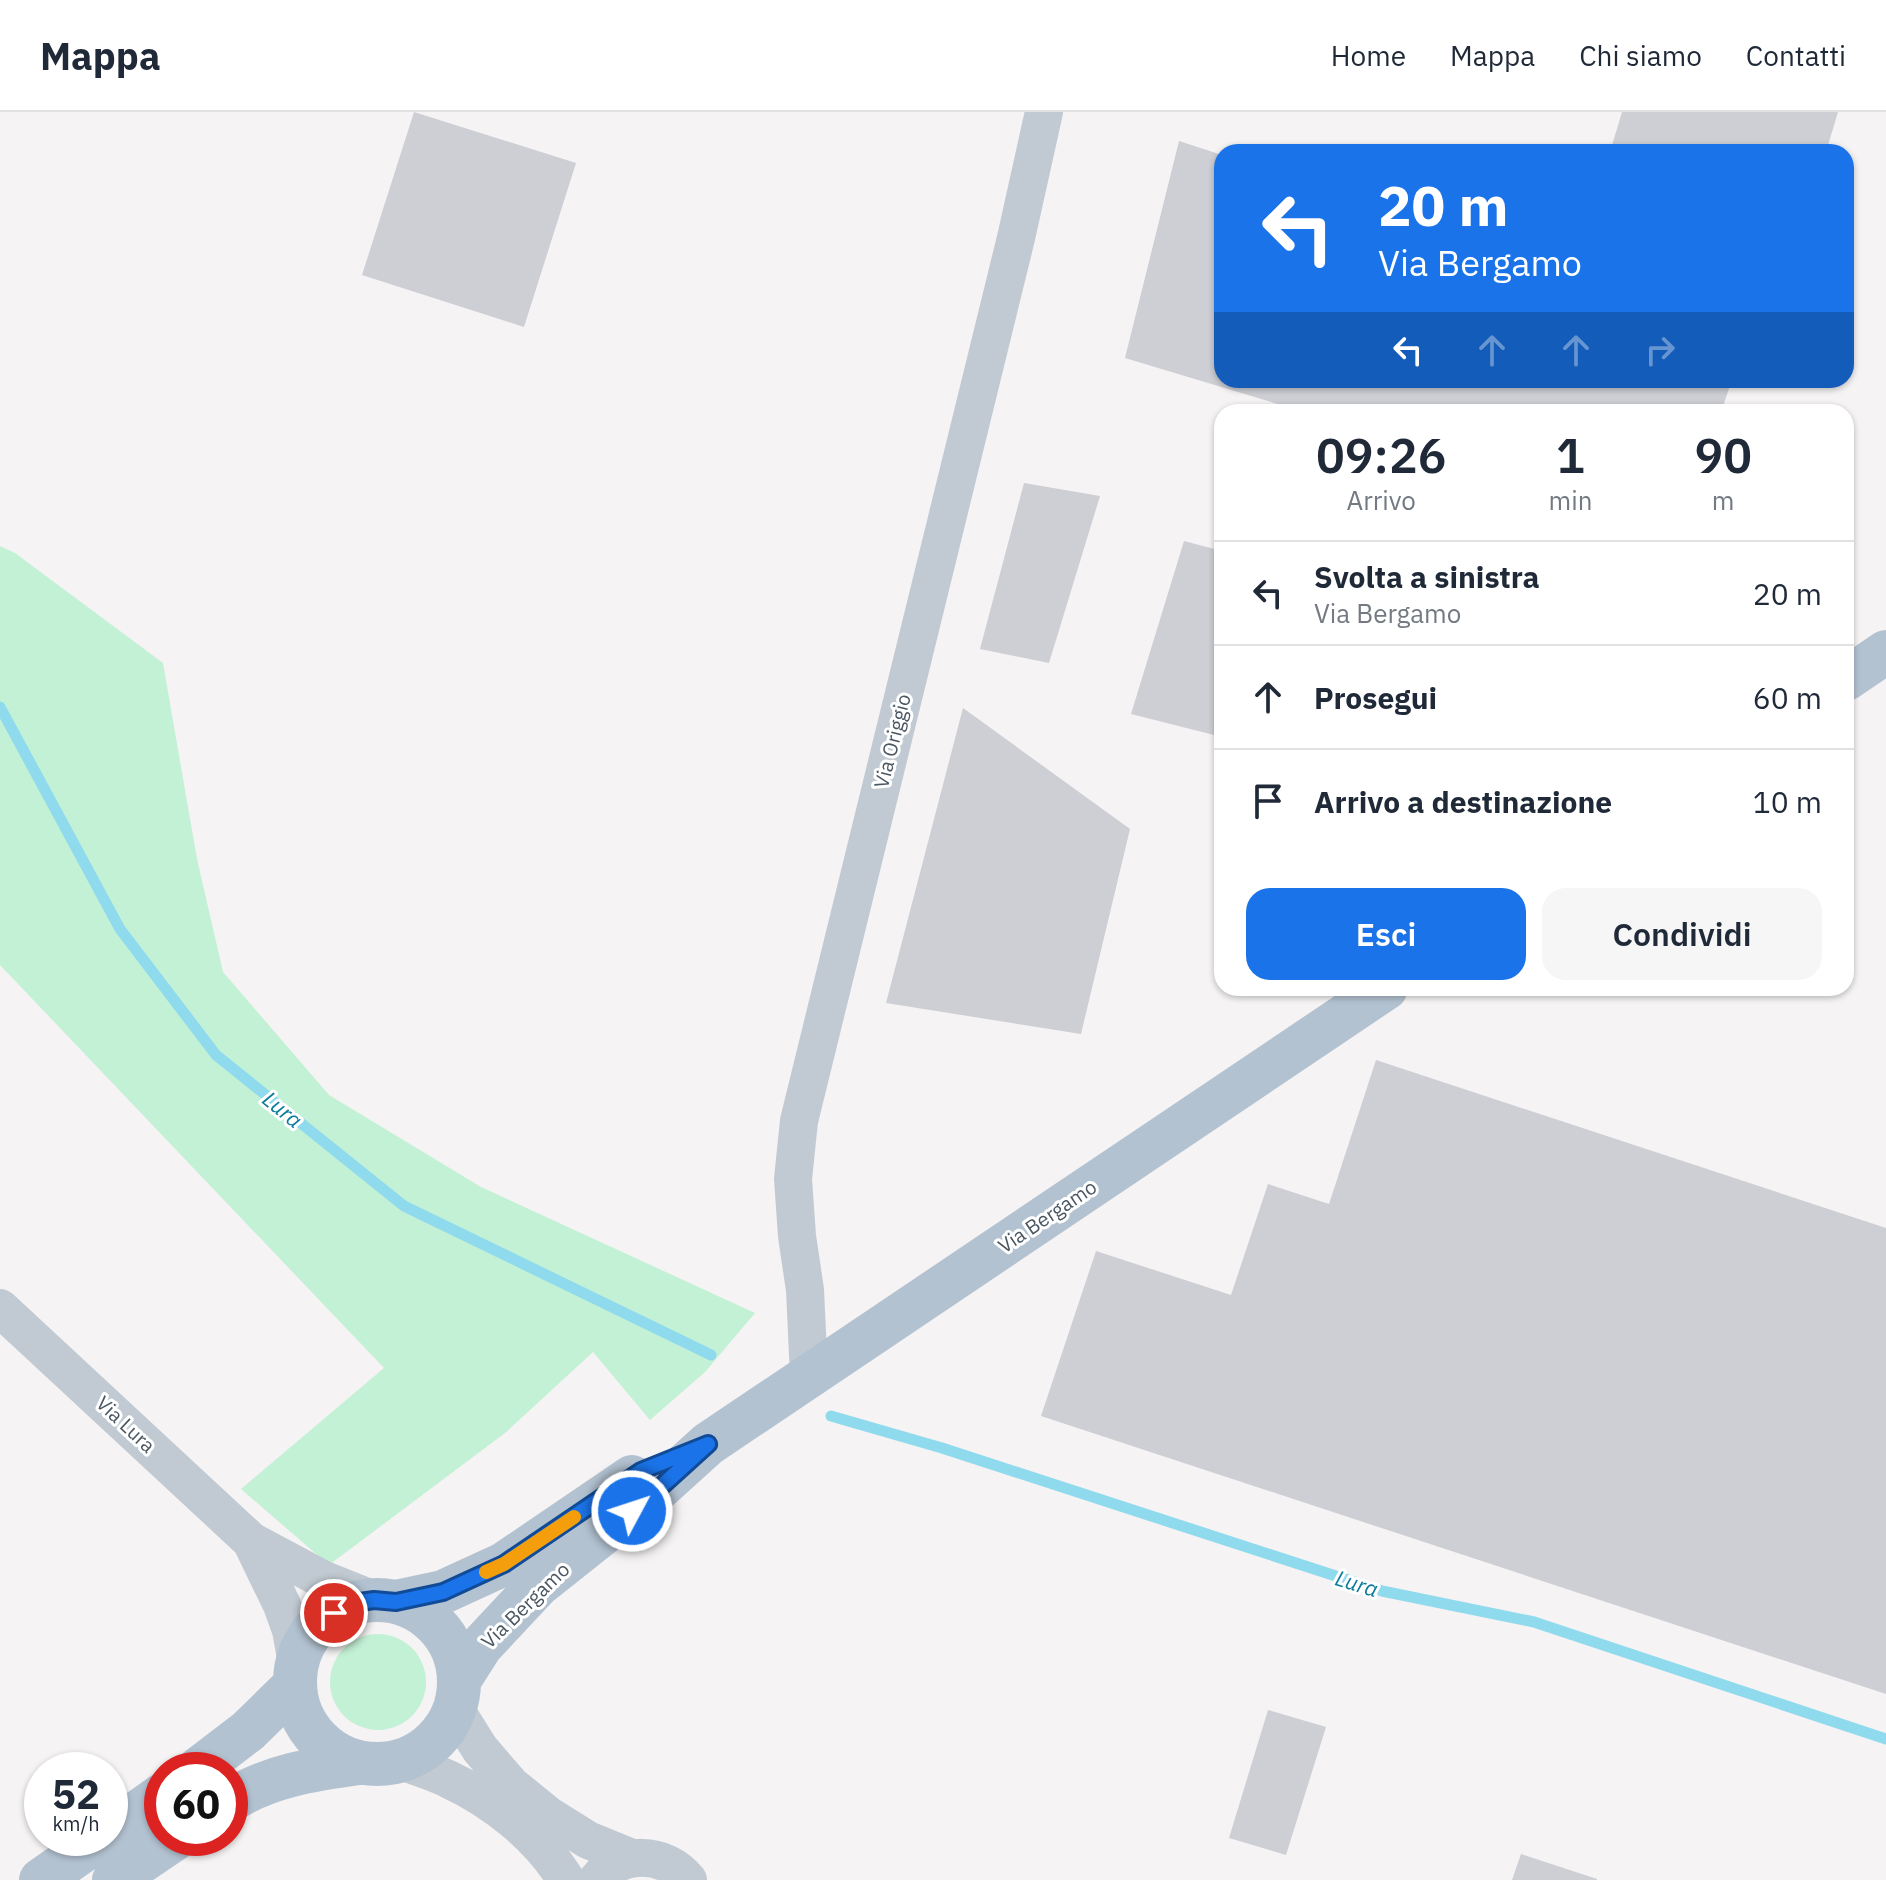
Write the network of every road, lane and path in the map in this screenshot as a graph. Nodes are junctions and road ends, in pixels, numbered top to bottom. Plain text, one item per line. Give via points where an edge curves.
1 (1044, 112) edge
2 (1886, 652) edge
3 (1854, 674) edge
4 (1374, 996) edge
5 (0, 1308) edge
6 (809, 1376) junction
7 (708, 1444) junction
8 (251, 1541) junction
9 (385, 1601) junction
10 (296, 1675) junction
11 (458, 1694) junction
12 (221, 1752) edge
13 (380, 1762) junction
14 (248, 1791) edge
15 (75, 1856) edge
16 (149, 1856) edge
17 (632, 1858) junction
18 (41, 1880) edge
19 (114, 1880) edge
20 (566, 1880) edge
21 (597, 1880) edge
22 (688, 1880) edge

1 - 6 street, Via Origgio via 799,1121 793,1179
2 - 3 main road
4 - 6 main road, Via Bergamo
5 - 8 street, Via Lura
6 - 7 main road, Via Bergamo
7 - 9 main road, Via Bergamo via 641,1471 504,1564 443,1592
7 - 11 main road, Via Bergamo via 538,1585 481,1646
8 - 9 street, Via Lura via 324,1580
8 - 10 street, Via Lura via 291,1630
9 - 10 main road via 353,1603 317,1626
9 - 11 main road via 416,1609 447,1638 456,1658
10 - 12 main road via 248,1731
10 - 13 main road via 298,1707 321,1743 339,1756
11 - 13 main road via 447,1727 434,1742 419,1753
11 - 17 street via 480,1749 511,1785 588,1840
13 - 14 main road via 313,1769
13 - 20 street via 447,1778 489,1802 527,1832
15 - 18 main road
16 - 19 main road
17 - 21 street
17 - 22 street via 667,1862

